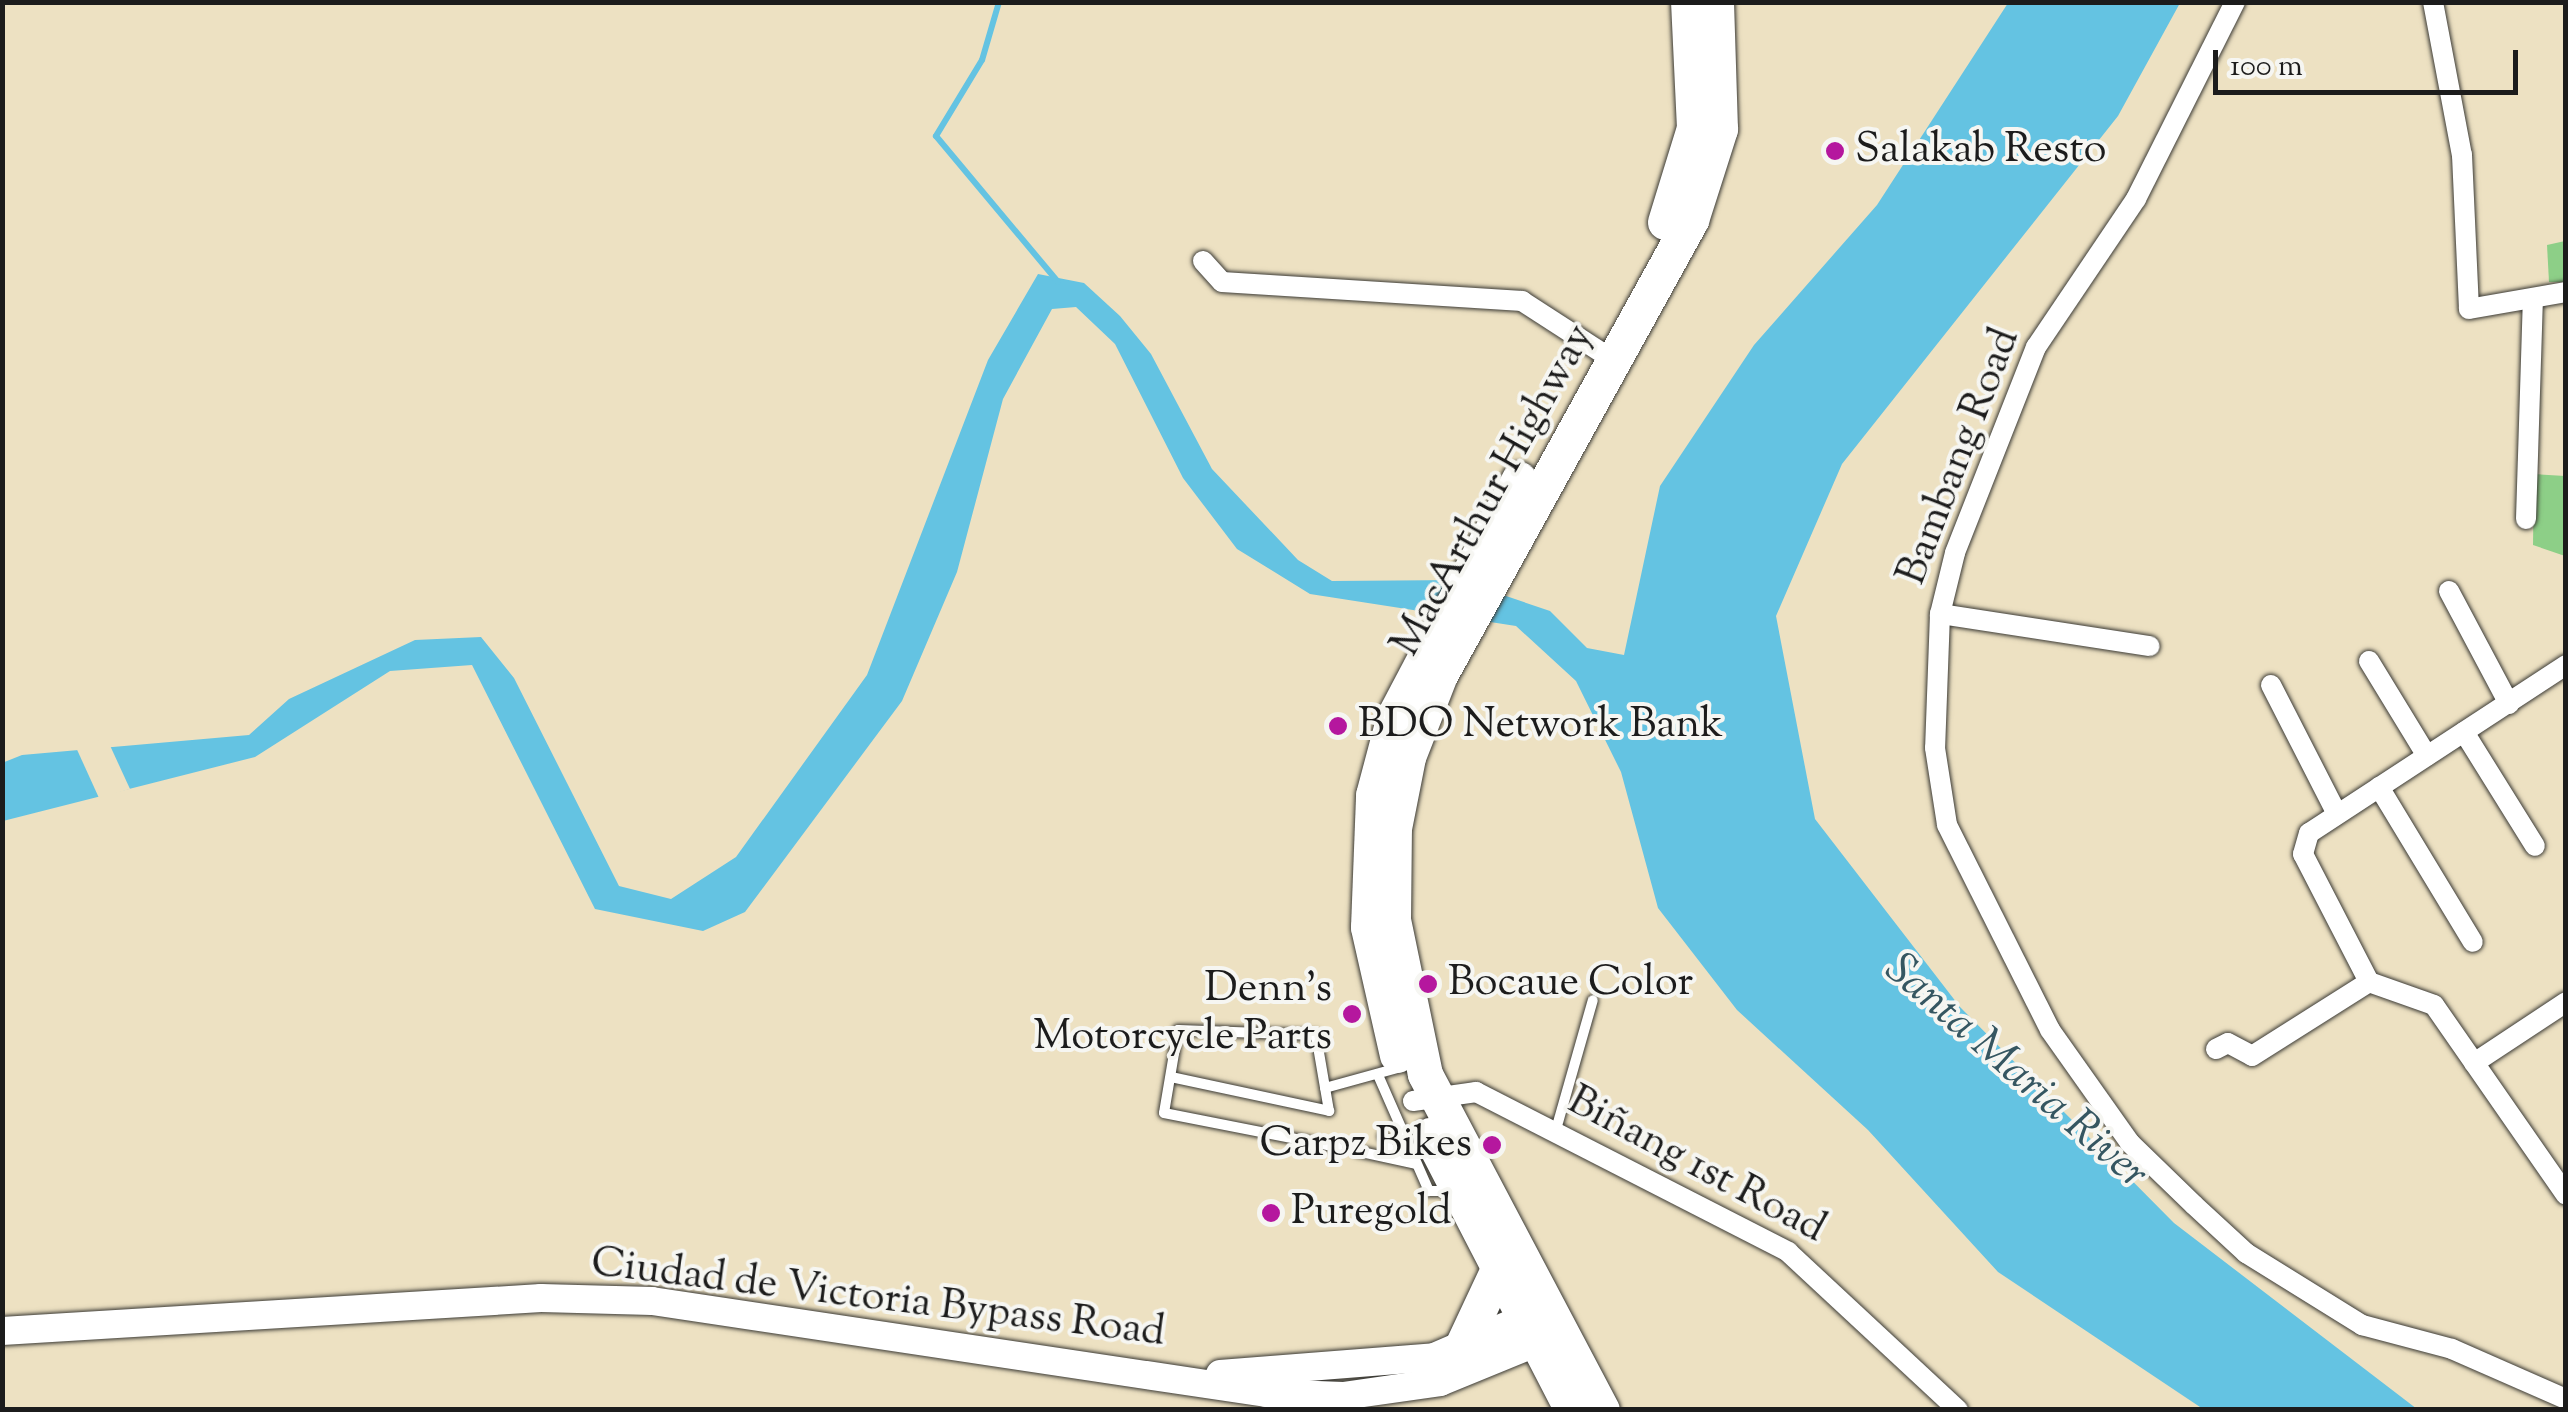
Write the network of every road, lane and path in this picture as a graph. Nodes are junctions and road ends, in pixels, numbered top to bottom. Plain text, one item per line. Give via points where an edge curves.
1 (1688, 2) edge
2 (1716, 2) edge
3 (2235, 2) edge
4 (2432, 2) edge
5 (1203, 260) dead end
6 (2566, 292) edge
7 (2533, 300) junction
8 (1609, 356) junction
9 (2526, 519) dead end
10 (2448, 591) dead end
11 (1940, 614) junction
12 (2150, 646) dead end
13 (2369, 662) dead end
14 (2564, 670) edge
15 (2271, 685) dead end
16 (2509, 704) junction
17 (2464, 732) junction
18 (2427, 756) junction
19 (2379, 787) junction
20 (2337, 814) junction
21 (2535, 846) dead end
22 (2472, 942) dead end
23 (2369, 982) junction
24 (1593, 1000) dead end
25 (2566, 1002) edge
26 (2216, 1049) dead end
27 (2474, 1063) junction
28 (1400, 1067) junction
29 (1171, 1077) junction
30 (1356, 1080) junction
31 (1325, 1088) junction
32 (1362, 1094) dead end
33 (1424, 1097) junction
34 (1554, 1134) junction
35 (1384, 1136) dead end
36 (1338, 1148) dead end
37 (1356, 1151) dead end
38 (1394, 1159) junction
39 (1416, 1164) junction
40 (1470, 1184) junction
41 (2564, 1191) edge
42 (1500, 1268) junction
43 (1544, 1325) junction
44 (9, 1329) edge
45 (1462, 1346) junction
46 (1184, 1380) junction
47 (2565, 1398) edge
48 (1365, 1401) edge
49 (1572, 1410) edge
50 (1602, 1410) edge
51 (1958, 1410) edge

1 - 8 highway, MacArthur Highway via 1694,128 1663,228
2 - 8 highway, MacArthur Highway via 1722,81 1712,160 1671,266
3 - 11 street, Bambang Road via 2136,199 2036,347 1955,552
4 - 7 street via 2462,155 2468,308
5 - 8 street via 1222,282 1522,301
6 - 7 street
7 - 9 street
8 - 28 highway, MacArthur Highway via 1496,540 1373,795 1366,871 1376,978
10 - 16 street
11 - 12 street
11 - 47 street, Bambang Road via 1934,748 1947,825 2050,1030 2130,1144 2246,1253 2330,1308
13 - 18 street
14 - 16 street
15 - 20 street
16 - 17 street
17 - 18 street
17 - 21 street
18 - 19 street
19 - 20 street
19 - 22 street
20 - 23 street via 2309,833 2303,854
23 - 26 street via 2249,1057 2232,1044
23 - 27 street via 2434,1005
24 - 34 lane
25 - 27 street
27 - 41 street
28 - 30 lane
28 - 33 highway, MacArthur Highway
28 - 39 lane
29 - 31 lane via 1329,1111
29 - 31 lane via 1178,1030 1316,1035
29 - 36 lane via 1164,1113
30 - 31 lane
30 - 32 lane
33 - 34 street, Biñang 1st Road via 1476,1092
33 - 40 highway, MacArthur Highway
34 - 51 street, Biñang 1st Road via 1812,1268
35 - 38 lane
37 - 38 lane
38 - 39 lane
39 - 40 lane via 1429,1192
40 - 42 highway, MacArthur Highway
40 - 43 highway, MacArthur Highway
42 - 43 highway, MacArthur Highway
42 - 45 highway
43 - 45 main road, Ciudad de Victoria Bypass Road
43 - 48 main road, Ciudad de Victoria Bypass Road via 1440,1382
43 - 49 highway, MacArthur Highway
43 - 50 highway, MacArthur Highway
44 - 46 main road, Ciudad de Victoria Bypass Road via 541,1298 652,1300
45 - 46 main road, Ciudad de Victoria Bypass Road via 1336,1372
46 - 48 main road, Ciudad de Victoria Bypass Road

